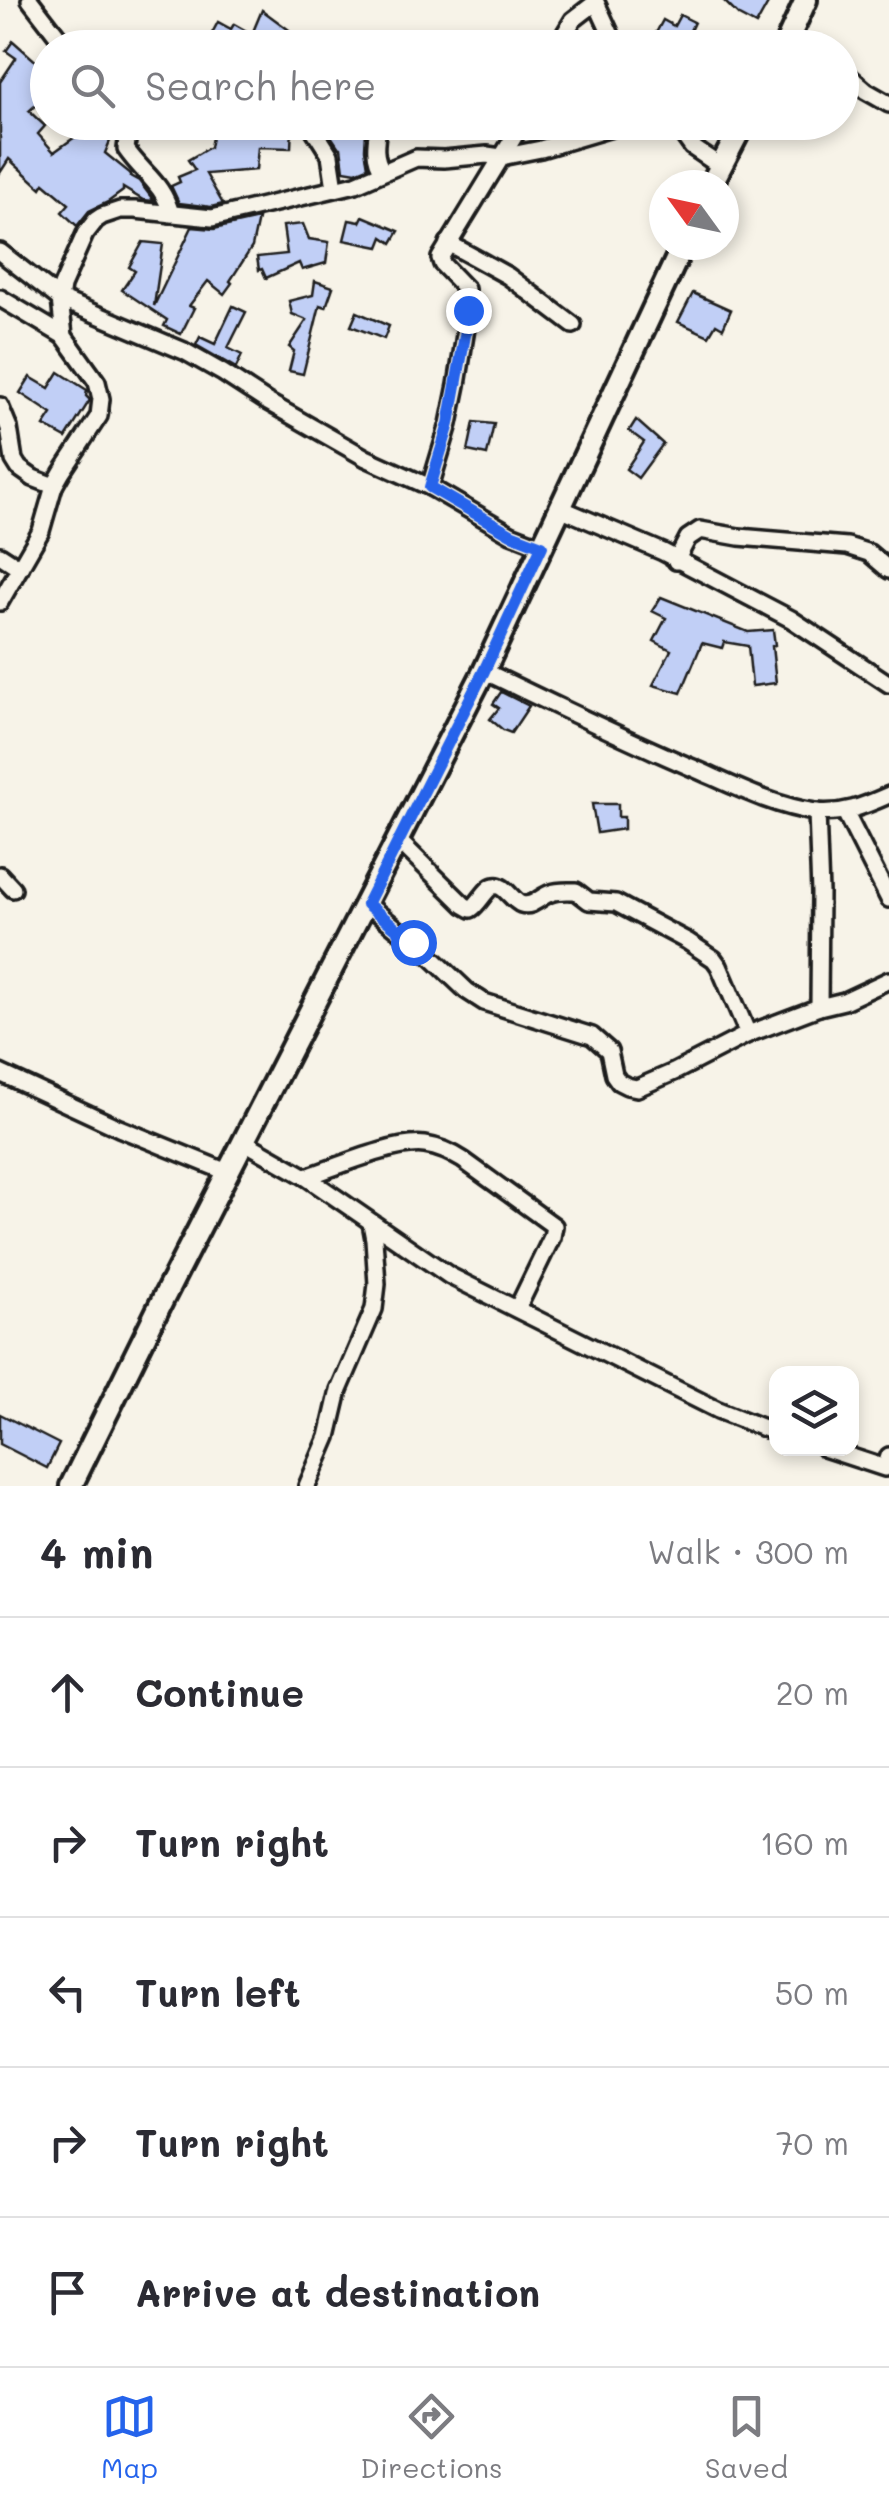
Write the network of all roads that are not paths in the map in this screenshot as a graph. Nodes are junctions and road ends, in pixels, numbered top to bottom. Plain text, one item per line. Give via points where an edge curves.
1 (30, 0) edge
2 (806, 0) edge
3 (595, 2) edge
4 (53, 30) edge
5 (567, 30) edge
6 (608, 30) edge
7 (792, 30) edge
8 (859, 85) edge
9 (889, 104) edge
10 (127, 140) edge
11 (320, 140) edge
12 (377, 140) edge
13 (512, 140) edge
14 (571, 140) edge
15 (687, 140) edge
16 (735, 140) edge
17 (501, 157) junction
18 (711, 170) edge
19 (719, 170) edge
20 (383, 172) junction
21 (335, 188) junction
22 (171, 214) junction
23 (448, 243) junction
24 (0, 252) edge
25 (676, 260) edge
26 (0, 298) edge
27 (60, 298) junction
28 (573, 325) dead end
29 (64, 336) junction
30 (0, 406) edge
31 (14, 460) junction
32 (0, 474) edge
33 (54, 486) junction
34 (430, 487) junction
35 (560, 508) junction
36 (542, 546) junction
37 (0, 555) edge
38 (676, 560) junction
39 (20, 568) junction
40 (889, 570) edge
41 (0, 602) edge
42 (484, 671) junction
43 (889, 684) edge
44 (889, 795) edge
45 (816, 812) junction
46 (845, 812) junction
47 (398, 840) junction
48 (0, 875) edge
49 (14, 890) dead end
50 (889, 899) edge
51 (367, 904) junction
52 (889, 980) edge
53 (819, 1007) junction
54 (748, 1034) junction
55 (0, 1073) edge
56 (243, 1141) junction
57 (227, 1172) junction
58 (306, 1177) junction
59 (371, 1223) junction
60 (517, 1309) junction
61 (769, 1430) edge
62 (848, 1456) edge
63 (889, 1456) edge
64 (72, 1486) edge
65 (308, 1486) edge

1 - 4 street
2 - 7 street
3 - 5 street
3 - 6 street
8 - 9 street
10 - 22 street via 126,149 161,189
11 - 21 street
12 - 20 street
13 - 17 street
14 - 17 street
15 - 18 street
16 - 19 street
17 - 20 street via 416,158
17 - 23 street
20 - 21 street
21 - 22 street via 212,218
22 - 27 street via 120,210 96,220
23 - 28 street via 508,276
23 - 34 street via 440,258 466,289 467,322
24 - 27 street
25 - 35 street
26 - 29 street
27 - 29 street
27 - 34 street via 184,351 366,458
29 - 33 street via 97,382 101,400 98,416
30 - 31 street
31 - 32 street
31 - 33 street via 25,474
33 - 39 street via 41,531
34 - 36 street
35 - 36 street
35 - 38 street
36 - 42 street
37 - 39 street
38 - 40 street via 700,530 848,546 869,552
38 - 43 street via 791,619
39 - 41 street
42 - 45 street via 752,794
42 - 47 street
44 - 46 street
45 - 46 street
45 - 53 street
46 - 50 street
47 - 51 street
47 - 54 street via 472,909 497,885 525,906 548,894 576,891 588,901 616,903 687,940 719,966
48 - 49 street
51 - 54 street via 484,1002 592,1036 627,1086 637,1088
51 - 56 street
52 - 53 street
53 - 54 street
55 - 57 street
56 - 57 street
56 - 58 street
57 - 64 street
58 - 59 street
58 - 60 street via 403,1146 422,1144 463,1160 554,1226
59 - 60 street via 450,1276
59 - 65 street via 374,1309
60 - 61 street
62 - 63 street via 885,1468

